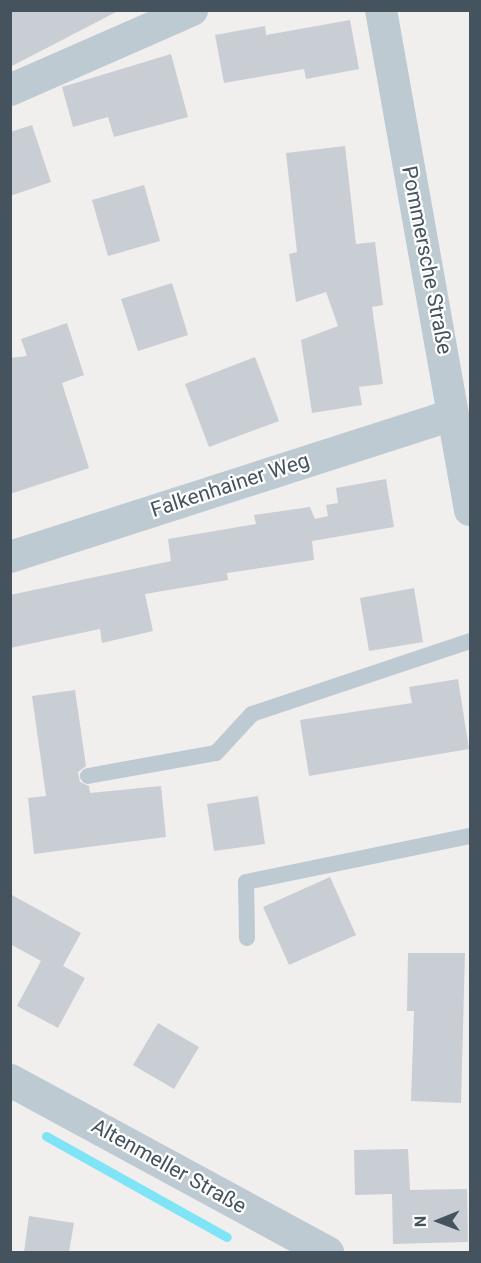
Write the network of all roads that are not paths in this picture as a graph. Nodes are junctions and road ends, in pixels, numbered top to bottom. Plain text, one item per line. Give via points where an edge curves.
1 (192, 10) edge
2 (381, 10) edge
3 (10, 90) edge
4 (450, 416) junction
5 (471, 510) edge
6 (10, 557) edge
7 (471, 641) edge
8 (88, 776) dead end
9 (471, 836) edge
10 (247, 938) dead end
11 (10, 1080) edge
12 (327, 1252) edge

1 - 3 street
2 - 4 street, Pommersche Straße via 448,368
4 - 5 street, Pommersche Straße
4 - 6 street, Falkenhainer Weg
7 - 8 lane via 252,714 216,753
9 - 10 lane via 246,882
11 - 12 street, Altenmeller Straße

